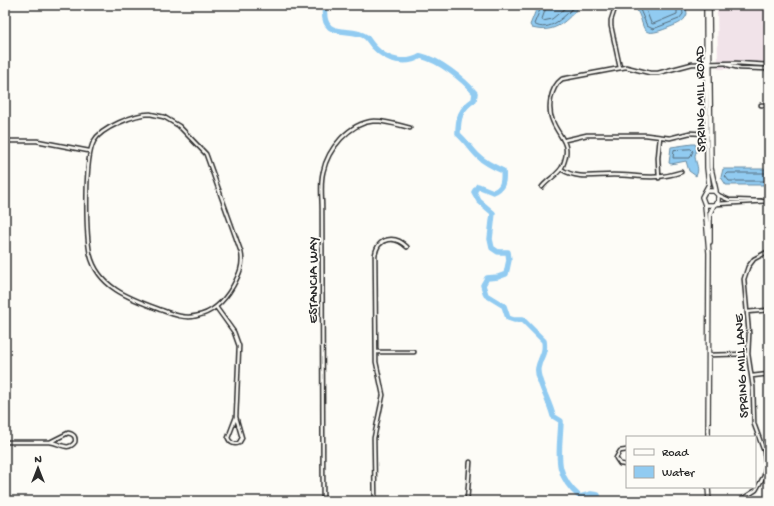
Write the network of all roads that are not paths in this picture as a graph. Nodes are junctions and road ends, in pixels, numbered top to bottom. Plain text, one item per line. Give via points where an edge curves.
1 (616, 5) edge
2 (706, 5) edge
3 (709, 5) edge
4 (708, 64) junction
5 (727, 64) junction
6 (769, 65) edge
7 (620, 68) junction
8 (769, 69) edge
9 (761, 105) dead end
10 (769, 106) edge
11 (410, 128) dead end
12 (708, 134) junction
13 (660, 137) junction
14 (565, 140) junction
15 (5, 141) edge
16 (89, 151) junction
17 (561, 169) junction
18 (681, 172) dead end
19 (659, 178) junction
20 (542, 187) dead end
21 (707, 191) junction
22 (717, 193) junction
23 (765, 202) junction
24 (769, 202) edge
25 (705, 205) junction
26 (715, 205) junction
27 (407, 247) dead end
28 (769, 251) edge
29 (708, 253) junction
30 (216, 307) junction
31 (769, 310) edge
32 (747, 312) junction
33 (376, 352) junction
34 (414, 352) dead end
35 (748, 354) junction
36 (709, 355) junction
37 (769, 374) edge
38 (752, 376) junction
39 (236, 417) junction
40 (708, 436) edge
41 (5, 442) edge
42 (50, 442) junction
43 (626, 450) edge
44 (470, 462) dead end
45 (626, 465) edge
46 (708, 488) edge
47 (746, 500) edge
48 (323, 501) edge
49 (375, 501) edge
50 (468, 501) edge
51 (708, 501) edge
52 (739, 501) edge

1 - 7 street via 610,26
2 - 4 street, SPRING MILL ROAD
3 - 4 street, SPRING MILL ROAD
4 - 5 street
4 - 7 street via 685,65 658,73
4 - 12 street, SPRING MILL ROAD
5 - 6 street
5 - 8 street via 740,68
7 - 14 street via 567,77 557,83 551,96 552,118
9 - 10 street
11 - 48 street, ESTANCIA WAY via 380,121 359,126 339,141 328,157 323,172
12 - 13 street
12 - 21 street, SPRING MILL ROAD
12 - 22 street, SPRING MILL ROAD via 711,173
13 - 14 street via 587,135
13 - 19 street
14 - 17 street via 566,157
15 - 16 street via 37,141
16 - 30 street via 89,248 93,265 100,276 127,297 177,315 198,316
16 - 30 street via 103,132 137,115 150,114 175,123 203,150 210,162 242,260 229,293
17 - 19 street via 576,177 611,175
17 - 20 street
18 - 19 street
21 - 22 street
21 - 25 street via 702,197
22 - 23 street via 729,200
22 - 26 street
23 - 24 street
23 - 26 street
25 - 26 street
25 - 29 street
26 - 29 street via 710,213
27 - 33 street via 396,239 389,239 380,244 376,252
28 - 32 street, SPRING MILL LANE via 754,259 746,272
29 - 36 street
30 - 39 street via 234,332 239,346
31 - 32 street
32 - 35 street, SPRING MILL LANE
33 - 34 street
33 - 49 street via 383,394 374,438
35 - 36 street
35 - 38 street, SPRING MILL LANE
36 - 40 street
37 - 38 street
38 - 47 street, SPRING MILL LANE via 754,424 764,451 766,465 762,482
39 - 39 street via 228,438 234,444 239,443 242,438
41 - 42 street
42 - 42 street via 68,447 76,440 68,433
43 - 45 street via 620,451 616,458 620,464
44 - 50 street
46 - 51 street
47 - 52 street, SPRING MILL LANE

